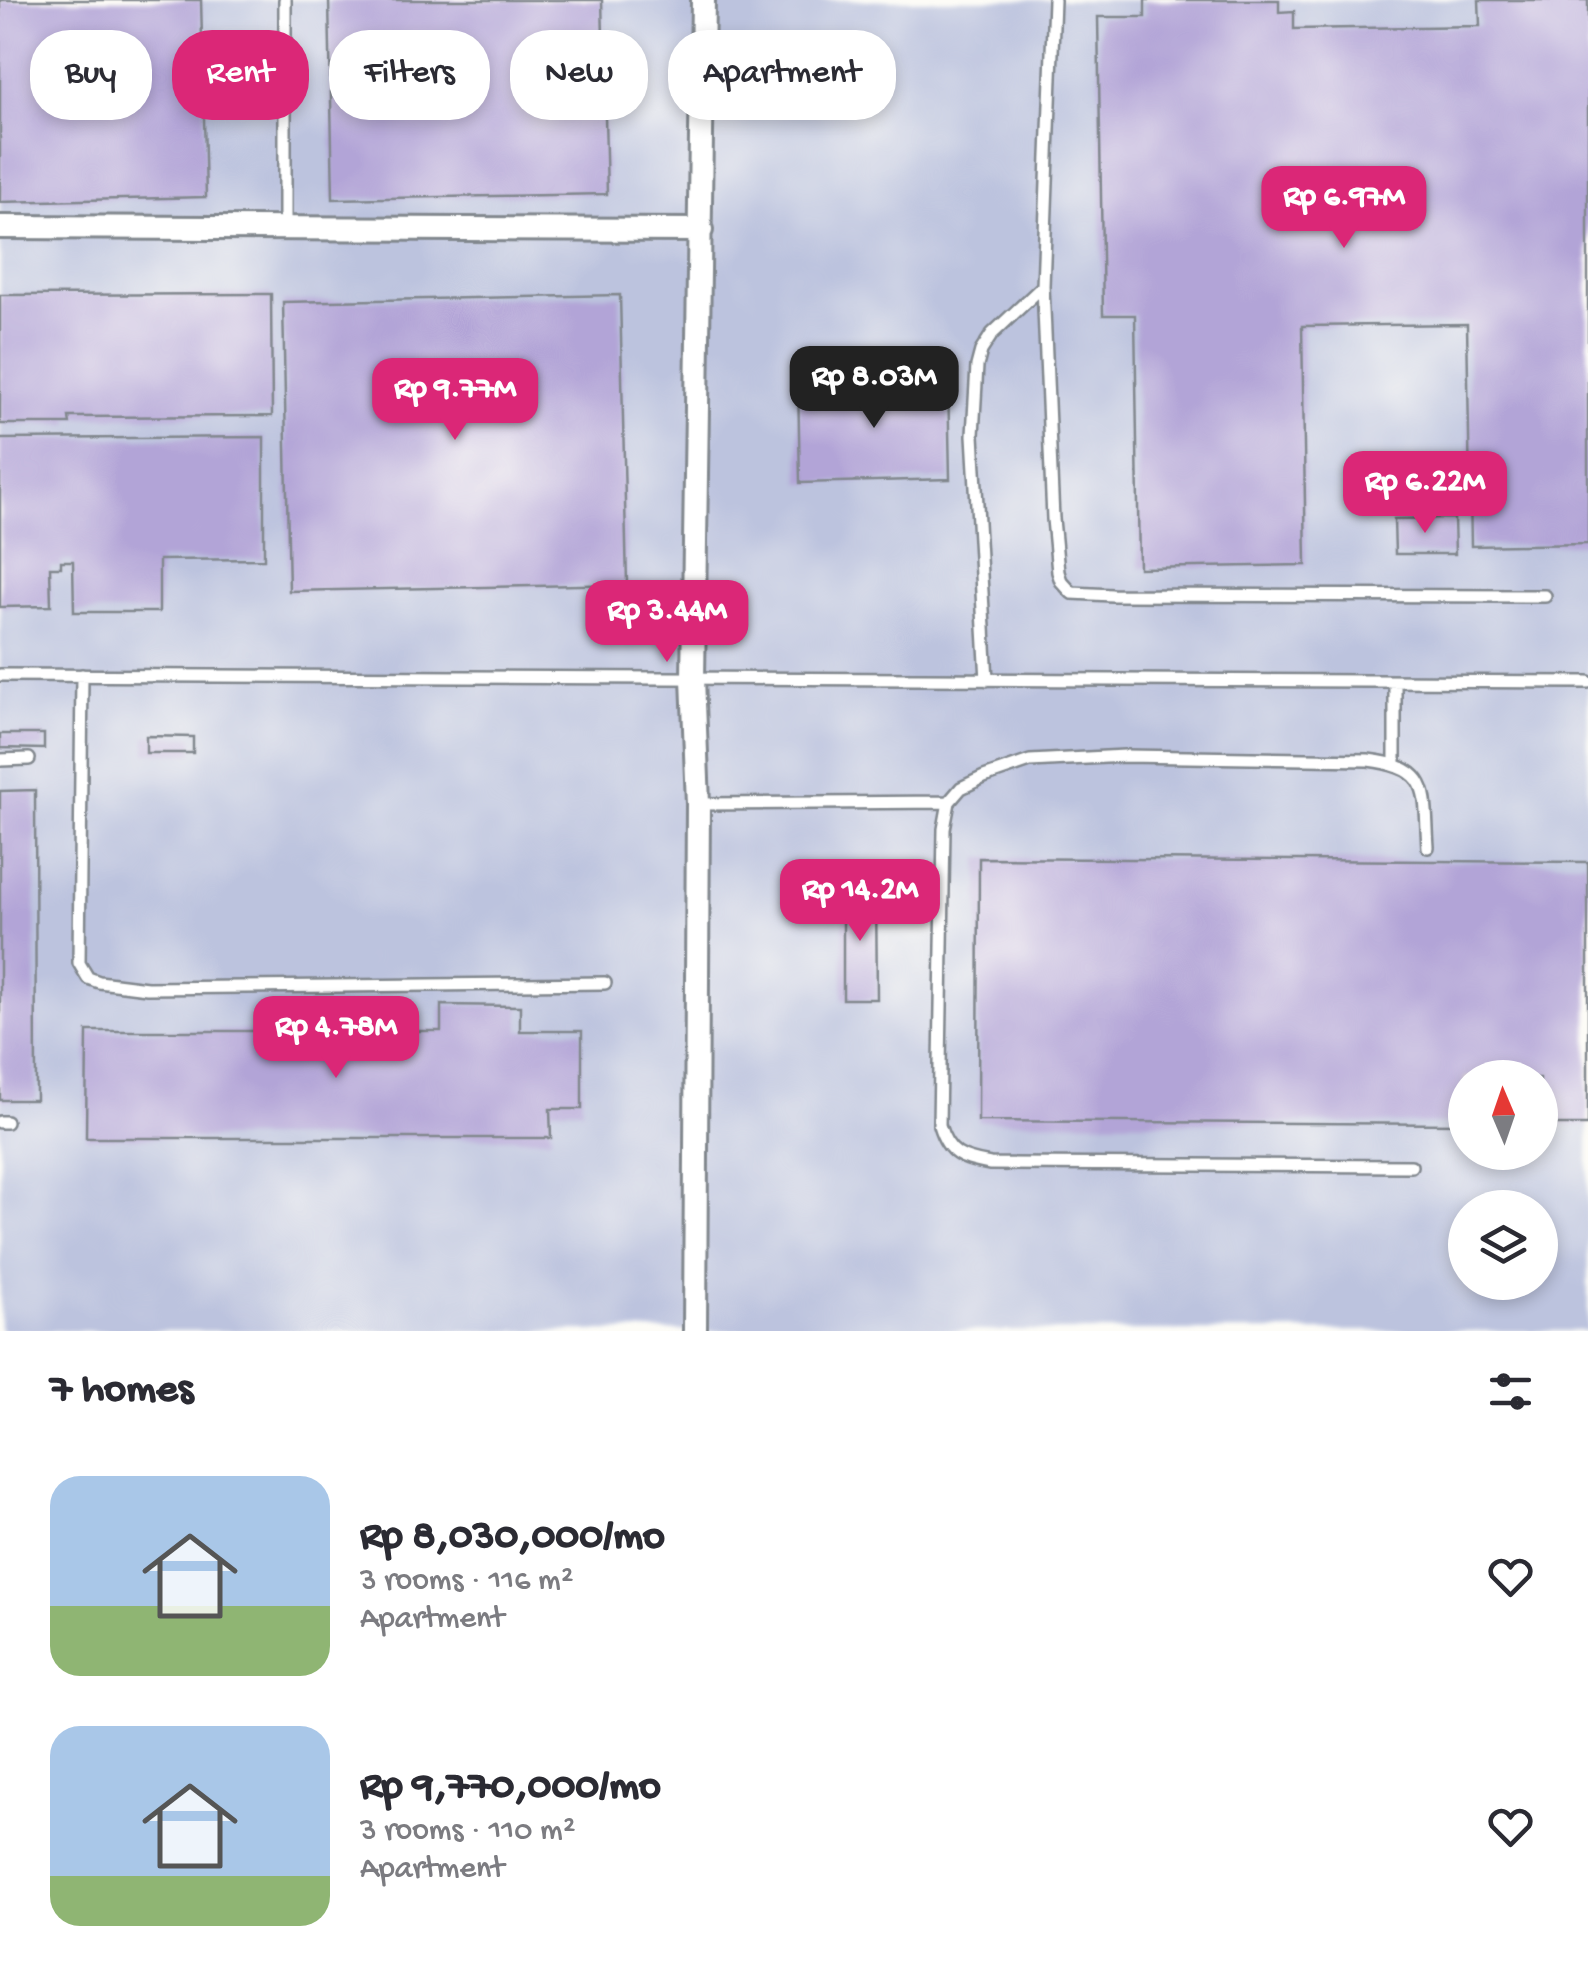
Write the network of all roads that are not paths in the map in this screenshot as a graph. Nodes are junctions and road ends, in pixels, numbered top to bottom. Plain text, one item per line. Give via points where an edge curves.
1 (285, 0) edge
2 (703, 0) edge
3 (1054, 0) edge
4 (0, 228) edge
5 (285, 228) junction
6 (701, 230) junction
7 (1044, 286) junction
8 (1545, 596) dead end
9 (0, 675) edge
10 (82, 675) junction
11 (693, 678) junction
12 (987, 680) junction
13 (1395, 682) junction
14 (1588, 682) edge
15 (29, 759) dead end
16 (0, 760) edge
17 (1395, 764) junction
18 (949, 802) junction
19 (698, 804) junction
20 (1428, 847) dead end
21 (605, 984) dead end
22 (1411, 1166) dead end
23 (695, 1331) edge

1 - 5 lane
2 - 6 street
3 - 7 lane
4 - 5 street
5 - 6 street
6 - 11 street
7 - 8 lane via 1056,554 1061,582 1072,593
7 - 12 lane via 992,334 977,366 974,435
9 - 10 lane
10 - 11 lane
10 - 21 lane via 79,964 88,978 147,988
11 - 12 lane
11 - 19 street
12 - 13 lane
13 - 14 lane
13 - 17 lane
15 - 16 lane
17 - 18 lane via 1125,756 1030,761 961,788
17 - 20 lane via 1423,790
18 - 19 lane
18 - 22 lane via 939,1125 957,1155 990,1164
19 - 23 street

